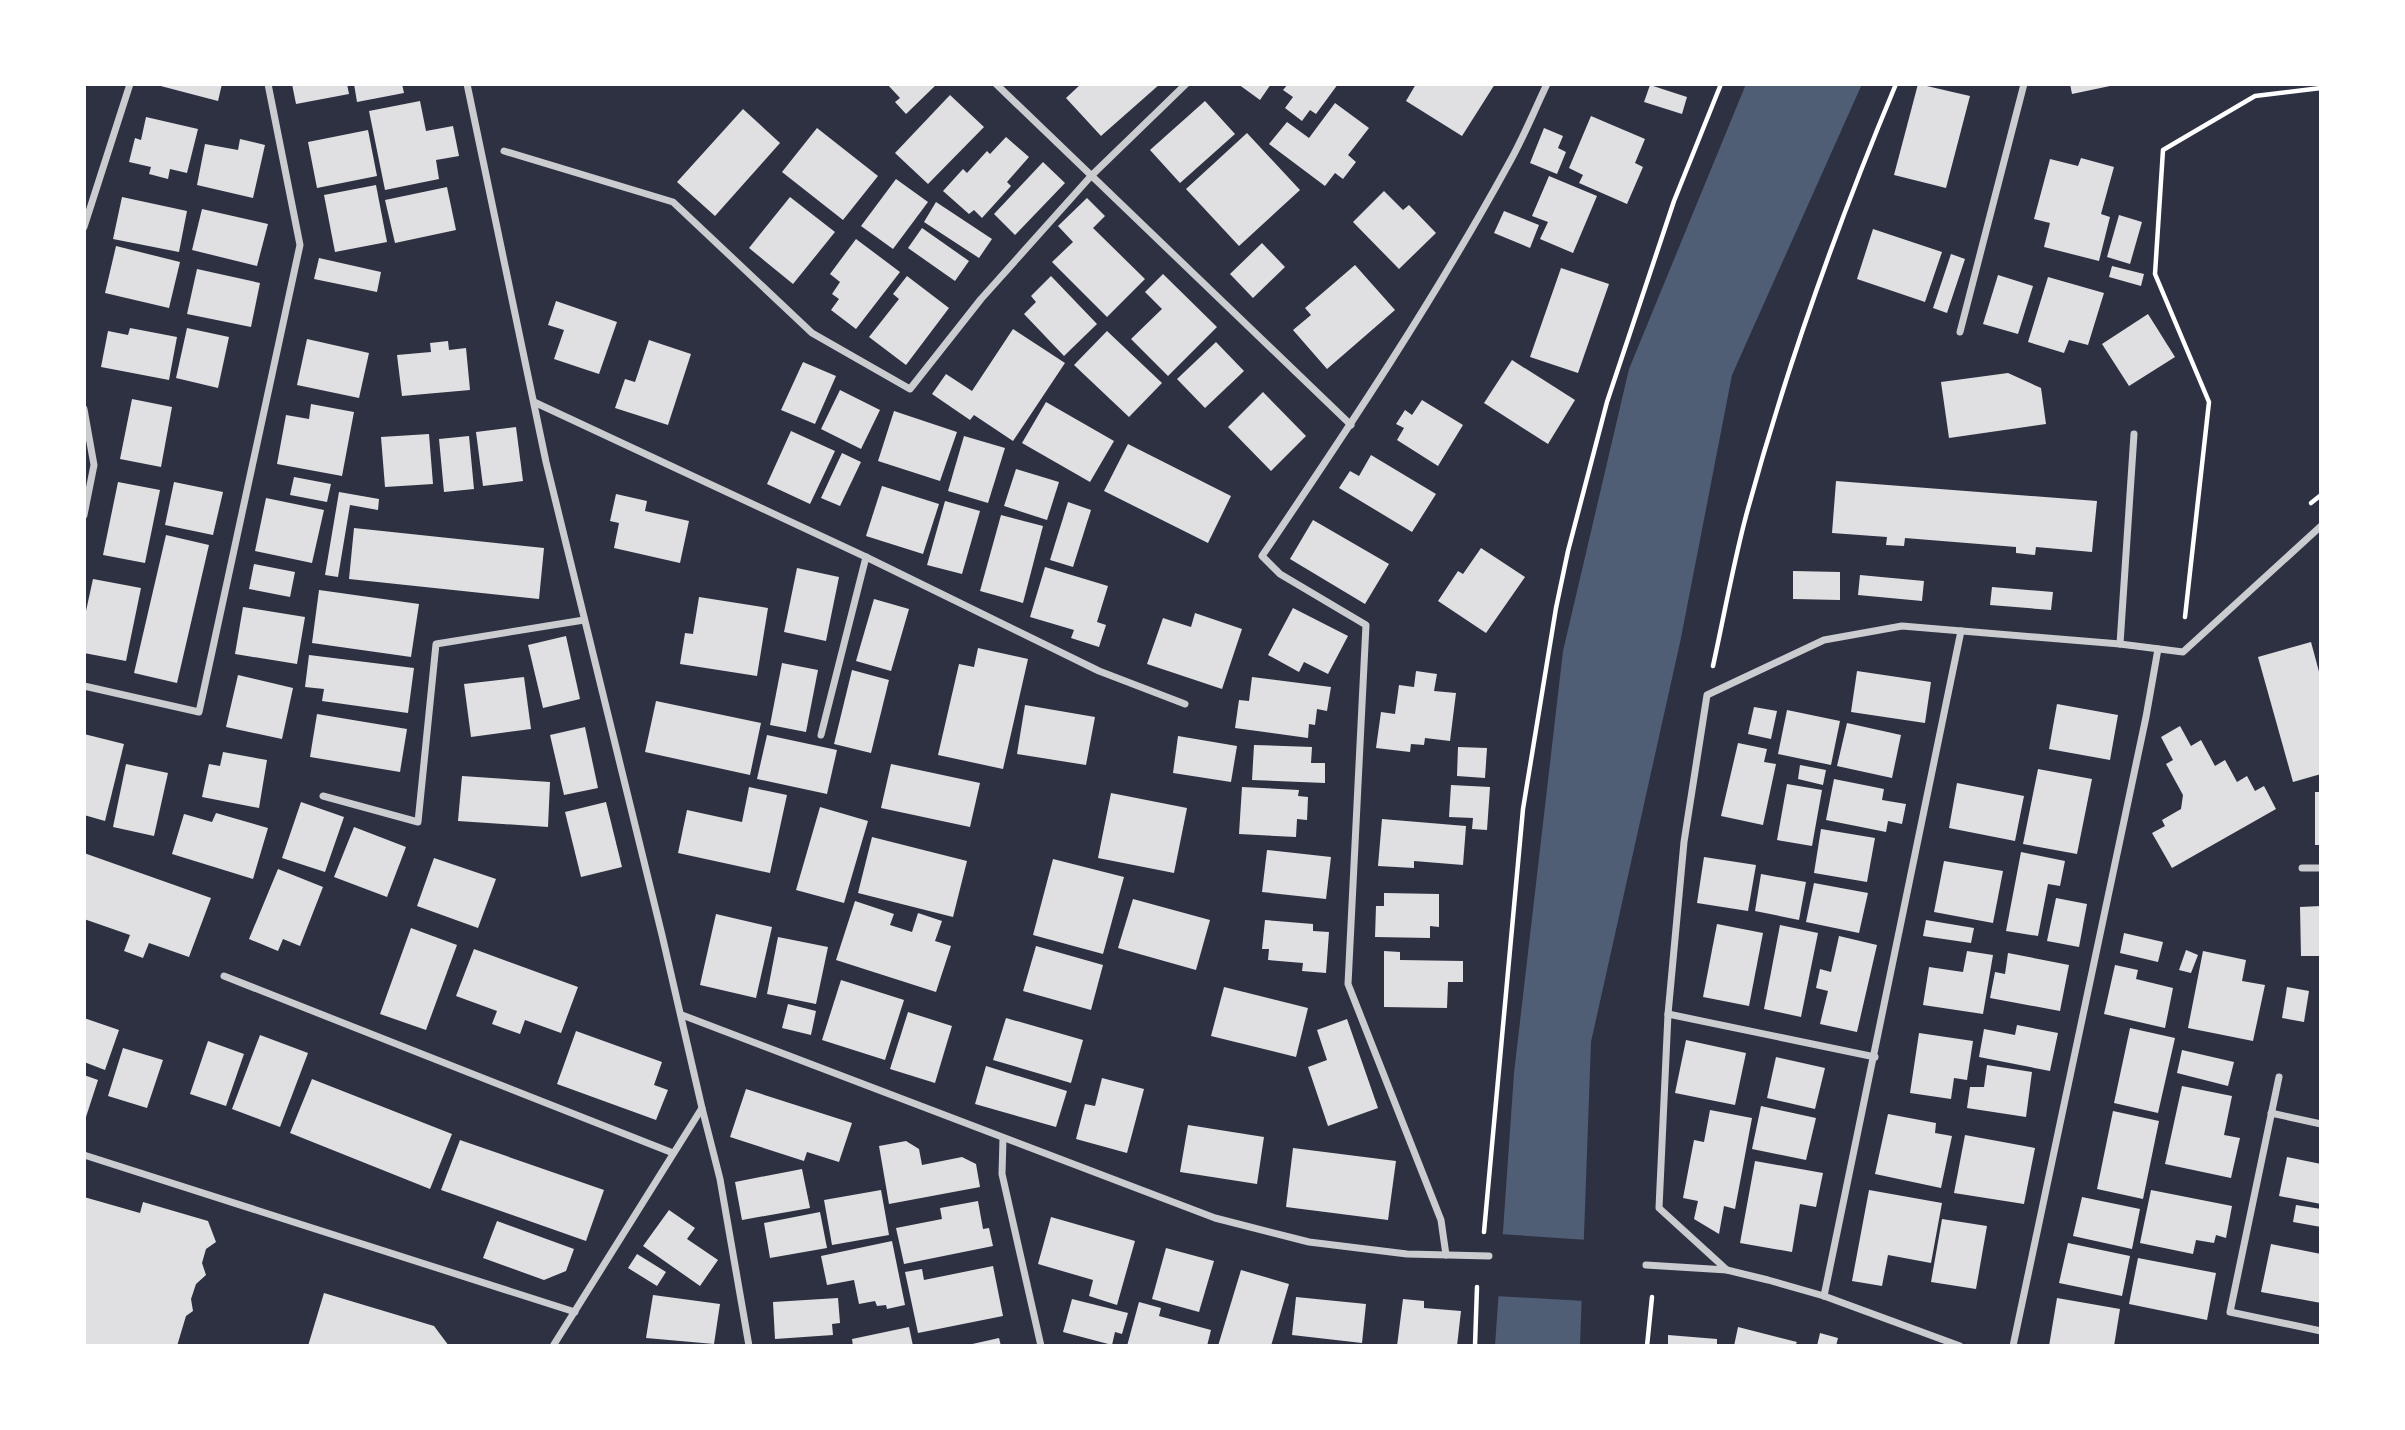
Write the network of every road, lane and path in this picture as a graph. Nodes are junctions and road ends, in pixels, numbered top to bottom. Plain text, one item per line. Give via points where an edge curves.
1 (130, 84) edge
2 (268, 84) edge
3 (467, 84) edge
4 (996, 84) edge
5 (1186, 84) edge
6 (1547, 84) edge
7 (1721, 84) edge
8 (1896, 84) edge
9 (2024, 84) edge
10 (2321, 88) edge
11 (504, 151) dead end
12 (1091, 176) junction
13 (84, 226) edge
14 (1961, 331) dead end
15 (534, 402) junction
16 (84, 409) edge
17 (1350, 425) junction
18 (2134, 434) dead end
19 (2321, 495) edge
20 (2302, 512) dead end
21 (84, 515) edge
22 (2321, 526) edge
23 (866, 557) junction
24 (2194, 608) dead end
25 (584, 620) junction
26 (1961, 631) junction
27 (2120, 644) junction
28 (2158, 649) junction
29 (84, 686) edge
30 (1707, 695) junction
31 (1185, 704) dead end
32 (821, 735) dead end
33 (323, 796) dead end
34 (2302, 868) dead end
35 (2321, 868) edge
36 (224, 976) dead end
37 (1668, 1014) junction
38 (681, 1016) junction
39 (1875, 1057) junction
40 (2279, 1077) dead end
41 (702, 1108) junction
42 (2271, 1113) junction
43 (2321, 1124) edge
44 (1003, 1138) junction
45 (673, 1153) junction
46 (84, 1155) edge
47 (1446, 1255) junction
48 (1485, 1256) joint
49 (1646, 1265) dead end
50 (1727, 1270) junction
51 (1477, 1287) dead end
52 (1824, 1296) junction
53 (1652, 1297) dead end
54 (575, 1312) junction
55 (2321, 1331) edge
56 (553, 1346) edge
57 (749, 1346) edge
58 (1041, 1346) edge
59 (1475, 1346) edge
60 (1647, 1346) edge
61 (1960, 1346) edge
62 (2012, 1346) edge

1 - 13 street
2 - 29 street via 300,245 199,712
3 - 15 street
4 - 12 street
5 - 12 street
6 - 17 street via 1509,164
7 - 48 path via 1674,201 1607,402 1556,608 1521,833
8 - 30 path via 1839,223 1796,346 1746,517
9 - 14 street
10 - 24 path via 2255,96 2163,150 2155,274 2209,401 2185,617
11 - 12 street via 673,202 813,332 910,389 981,299
12 - 17 street
15 - 23 street
15 - 25 street
16 - 21 street via 94,465
17 - 47 street via 1262,556 1280,574 1366,625 1348,984 1441,1220
18 - 27 street
19 - 20 path
22 - 28 street via 2183,652
23 - 31 street via 1100,671
23 - 32 street
25 - 33 street via 436,645 418,822
25 - 38 street
26 - 27 street
26 - 30 street via 1902,626 1824,640
26 - 39 street
27 - 28 street
28 - 62 street
30 - 37 street via 1684,842
34 - 35 street
36 - 45 street
37 - 39 street
37 - 50 street via 1659,1208
38 - 41 street
38 - 44 street
39 - 52 street
40 - 42 street
41 - 45 street
41 - 57 street via 720,1179
42 - 43 street
42 - 55 street via 2230,1312
44 - 47 street via 1250,1227 1322,1243
44 - 58 street via 1002,1174
45 - 54 street
46 - 54 street
47 - 48 street
49 - 50 street
50 - 52 street
51 - 59 path
52 - 61 street
53 - 60 path
54 - 56 street

